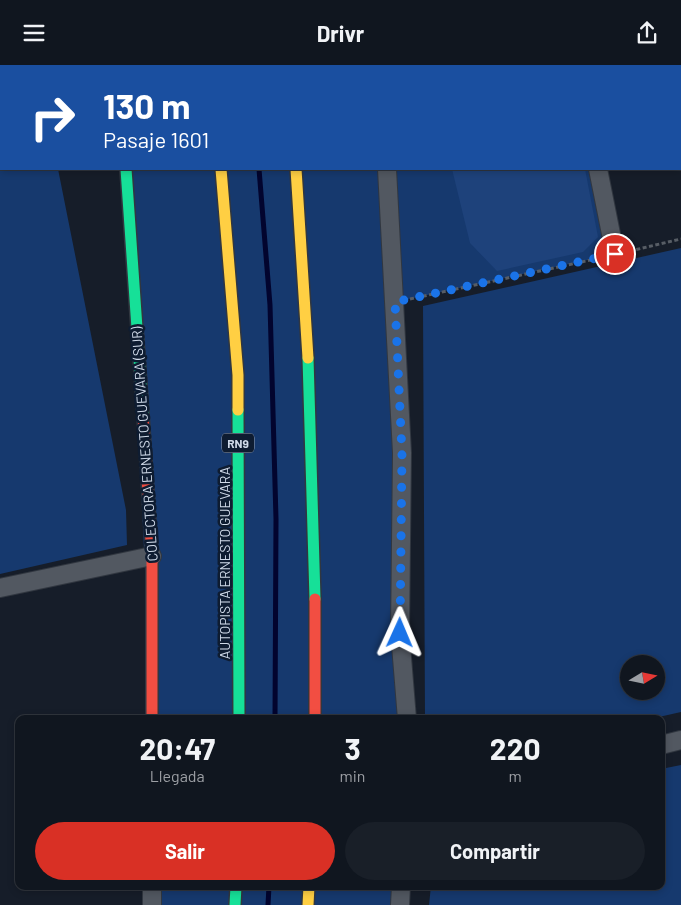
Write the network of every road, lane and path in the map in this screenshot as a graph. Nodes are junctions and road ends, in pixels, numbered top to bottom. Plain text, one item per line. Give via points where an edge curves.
1 (126, 170) edge
2 (221, 170) edge
3 (296, 170) edge
4 (387, 170) edge
5 (598, 170) edge
6 (681, 239) edge
7 (615, 254) junction
8 (395, 302) junction
9 (152, 556) junction
10 (0, 588) edge
11 (152, 715) edge
12 (240, 715) edge
13 (315, 715) edge
14 (407, 715) edge
15 (681, 740) edge
16 (665, 744) edge
17 (152, 890) edge
18 (236, 890) edge
19 (309, 890) edge
20 (401, 890) edge
21 (152, 905) edge
22 (235, 905) edge
23 (308, 905) edge
24 (400, 905) edge

1 - 9 main road, COLECTORA ERNESTO GUEVARA (SUR)
2 - 12 main road, AUTOPISTA ERNESTO GUEVARA / RN9 via 238,375
3 - 13 main road via 311,382
4 - 8 street
5 - 7 street
6 - 7 path
7 - 8 path
8 - 14 street via 402,453 400,633
9 - 10 street
9 - 11 main road, COLECTORA ERNESTO GUEVARA (SUR)
15 - 16 street
17 - 21 street
18 - 22 main road
19 - 23 main road
20 - 24 street

